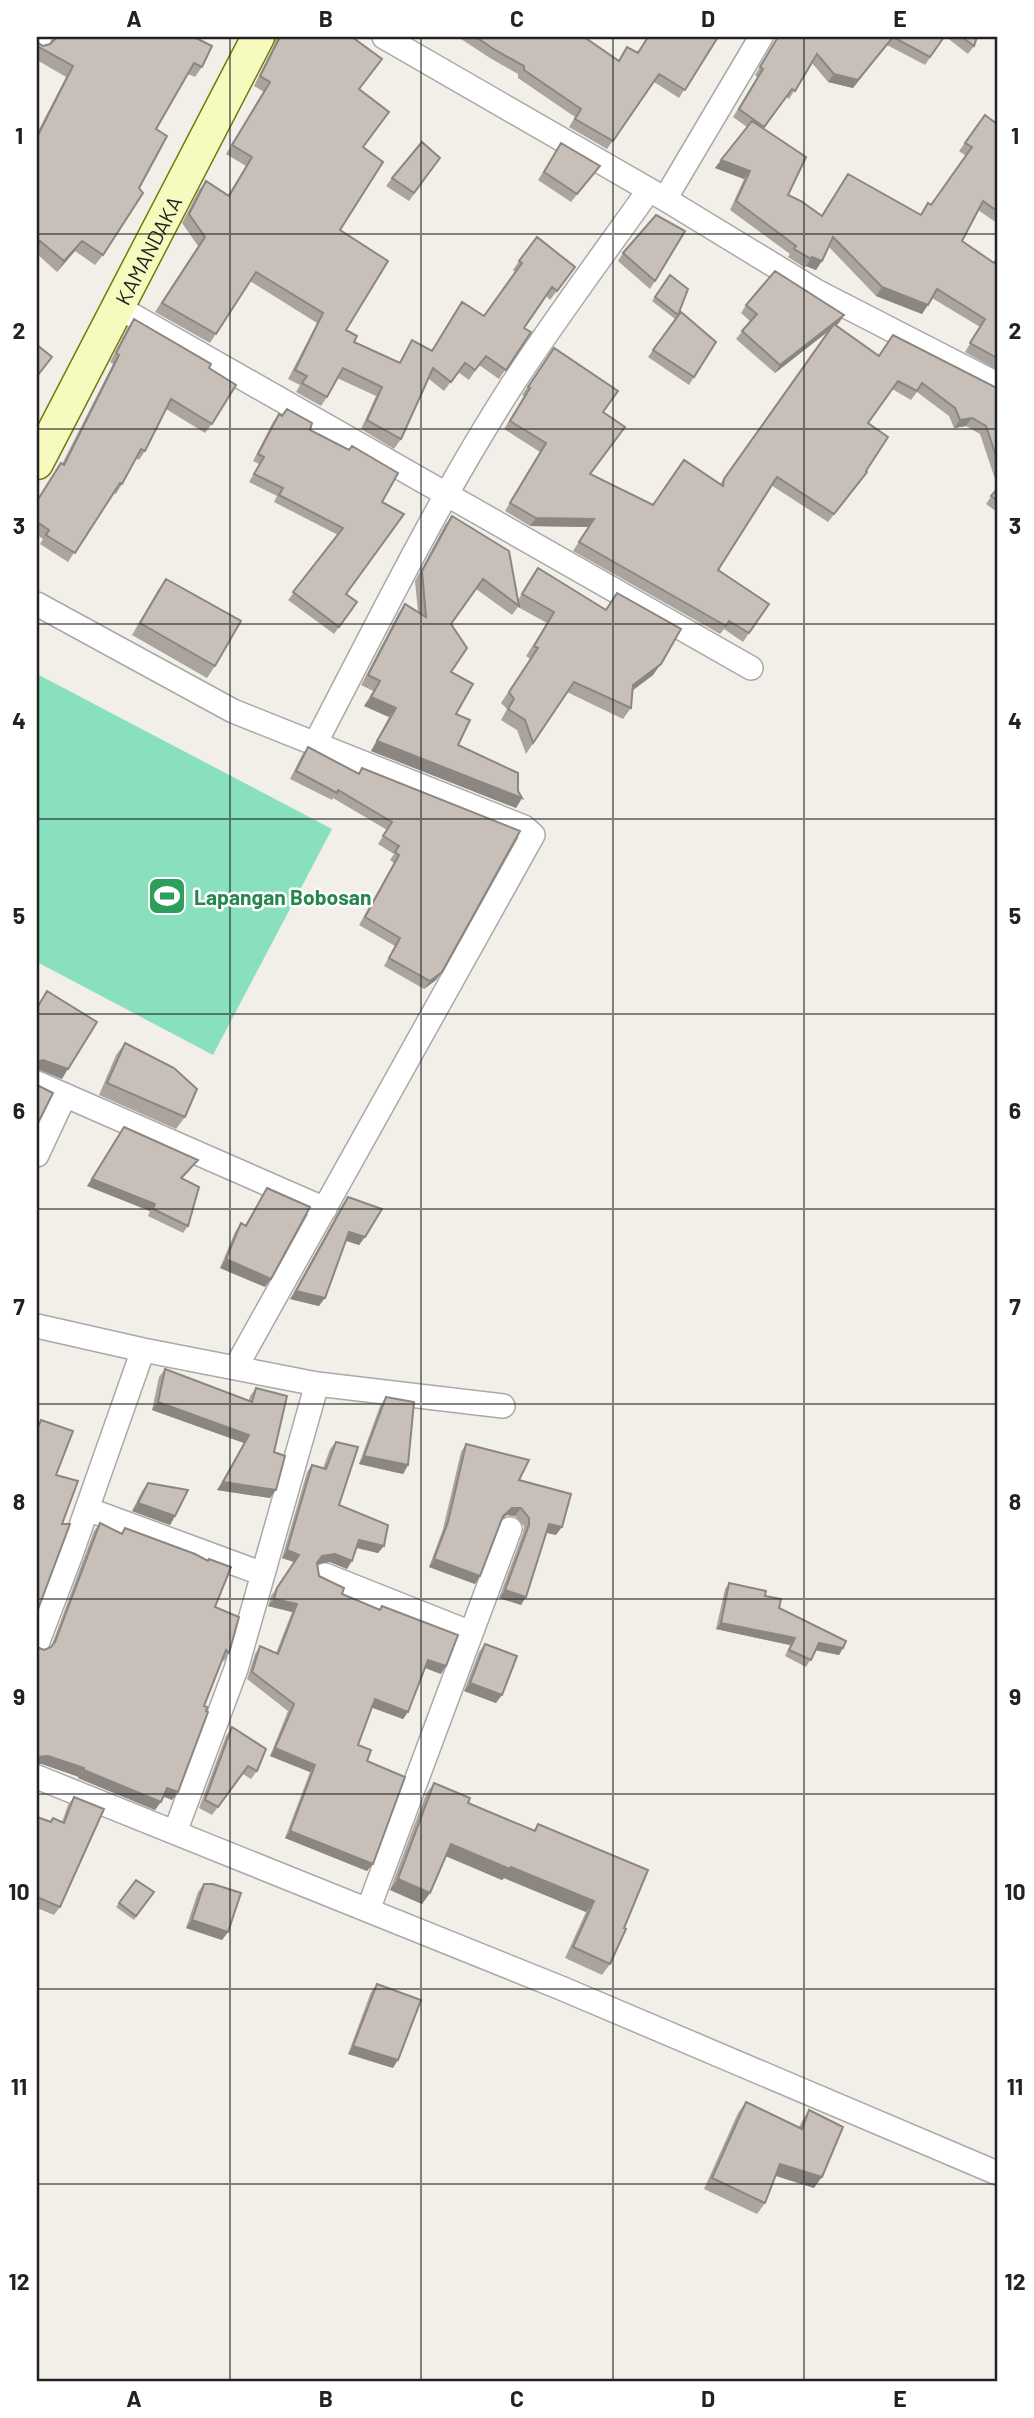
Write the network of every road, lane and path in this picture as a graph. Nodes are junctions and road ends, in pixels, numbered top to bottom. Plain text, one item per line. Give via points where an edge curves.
1 (40, 37) edge
2 (258, 37) edge
3 (384, 37) edge
4 (761, 37) edge
5 (37, 42) edge
6 (657, 194) junction
7 (118, 307) junction
8 (997, 384) edge
9 (37, 463) edge
10 (446, 494) junction
11 (37, 604) edge
12 (751, 668) dead end
13 (315, 744) junction
14 (37, 1083) edge
15 (65, 1095) junction
16 (37, 1155) edge
17 (325, 1209) junction
18 (37, 1326) edge
19 (143, 1350) junction
20 (236, 1367) junction
21 (317, 1384) junction
22 (503, 1406) dead end
23 (87, 1509) junction
24 (510, 1529) dead end
25 (263, 1574) junction
26 (325, 1575) edge
27 (44, 1603) edge
28 (471, 1633) junction
29 (37, 1644) edge
30 (37, 1777) edge
31 (175, 1832) junction
32 (368, 1910) junction
33 (997, 2173) edge

1 - 5 street
2 - 7 street, KAMANDAKA
3 - 6 street
4 - 6 street
6 - 8 street via 818,292
6 - 10 street via 524,367
7 - 9 street, KAMANDAKA
7 - 10 street
10 - 12 street
10 - 13 street
11 - 13 street via 233,711
13 - 17 street via 524,827 533,835
14 - 15 street
15 - 16 street
15 - 17 street
17 - 20 street
18 - 19 street
19 - 20 street
19 - 23 street
20 - 21 street
21 - 22 street
21 - 25 street
23 - 25 street
23 - 27 street
24 - 28 street
25 - 31 street via 236,1670
26 - 28 street
27 - 29 street
28 - 32 street
30 - 31 street
31 - 32 street
32 - 33 street

